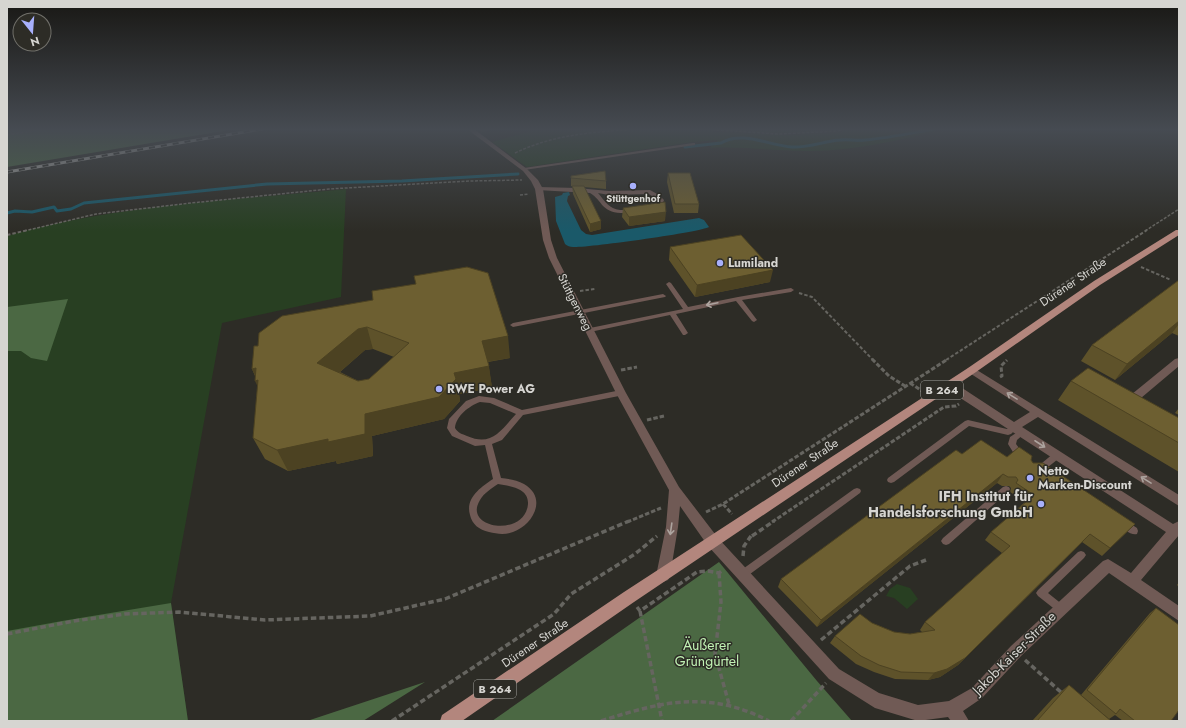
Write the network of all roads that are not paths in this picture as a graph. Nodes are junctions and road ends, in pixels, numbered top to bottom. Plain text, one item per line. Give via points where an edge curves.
1 (515, 163) edge
2 (576, 163) edge
3 (526, 171) junction
4 (539, 190) junction
5 (592, 192) junction
6 (651, 208) edge
7 (640, 210) edge
8 (1179, 232) edge
9 (669, 284) dead end
10 (791, 290) road end
11 (663, 296) dead end
12 (738, 299) junction
13 (687, 310) junction
14 (580, 312) junction
15 (672, 313) junction
16 (754, 320) dead end
17 (513, 325) dead end
18 (590, 330) junction
19 (685, 333) dead end
20 (1179, 361) edge
21 (972, 370) junction
22 (948, 385) junction
23 (621, 393) junction
24 (1038, 412) junction
25 (521, 413) junction
26 (1148, 413) edge
27 (1018, 430) junction
28 (488, 442) junction
29 (1057, 455) junction
30 (1032, 464) junction
31 (1051, 476) edge
32 (497, 480) junction
33 (891, 480) dead end
34 (1006, 489) dead end
35 (675, 490) junction
36 (857, 491) dead end
37 (1179, 501) edge
38 (1115, 518) edge
39 (1177, 528) edge
40 (1134, 531) edge
41 (946, 540) dead end
42 (713, 542) junction
43 (1081, 555) dead end
44 (743, 574) junction
45 (663, 576) junction
46 (1132, 581) junction
47 (1060, 608) junction
48 (1179, 614) edge
49 (951, 709) junction
50 (448, 721) edge
51 (961, 721) edge

1 - 3 street, Stüttgenweg
2 - 3 lane
3 - 4 street, Stüttgenweg
4 - 5 lane
4 - 14 street, Stüttgenweg via 553,258
5 - 6 lane via 654,193 661,200 660,204
5 - 7 lane via 608,209
8 - 21 main road, Dürener Straße / B 264 via 1097,283
9 - 13 lane
10 - 12 lane
11 - 14 lane
12 -> 13 lane
12 - 16 lane
13 - 15 lane
14 - 17 lane
14 - 18 street, Stüttgenweg
15 - 18 lane
15 - 19 lane
18 - 23 street, Stüttgenweg
20 - 26 street via 1136,397 1140,407
21 - 22 main road, Dürener Straße / B 264
24 -> 21 street
22 - 27 street
22 - 42 main road, Dürener Straße / B 264
23 - 25 lane
23 - 35 street, Stüttgenweg
24 - 27 street
37 -> 24 street
25 - 28 lane via 499,438
25 - 28 lane via 491,400 479,399 469,403 452,421 451,428 455,434 475,443
27 -> 29 street
27 - 30 lane via 1012,444
27 - 33 lane via 1008,432 968,423
28 - 32 lane
29 - 30 lane via 1044,466
29 - 39 street
30 - 31 lane
32 - 32 lane via 521,486 530,494 533,504 529,516 521,525 508,530 495,531 483,526 476,521 473,513 472,504 477,496
34 - 41 lane
35 - 42 street, Stüttgenweg
35 -> 45 street via 672,527
36 - 44 lane
38 - 40 lane
39 - 46 street
42 - 44 street, Jakob-Kaiser-Straße
42 - 45 main road, Dürener Straße / B 264
43 - 47 lane via 1041,593
44 - 49 street, Jakob-Kaiser-Straße via 834,674 875,700 918,712
45 - 50 main road, Dürener Straße / B 264
46 - 47 street, Jakob-Kaiser-Straße via 1108,565
46 - 48 street
47 - 49 street, Jakob-Kaiser-Straße via 977,693
49 - 51 street

